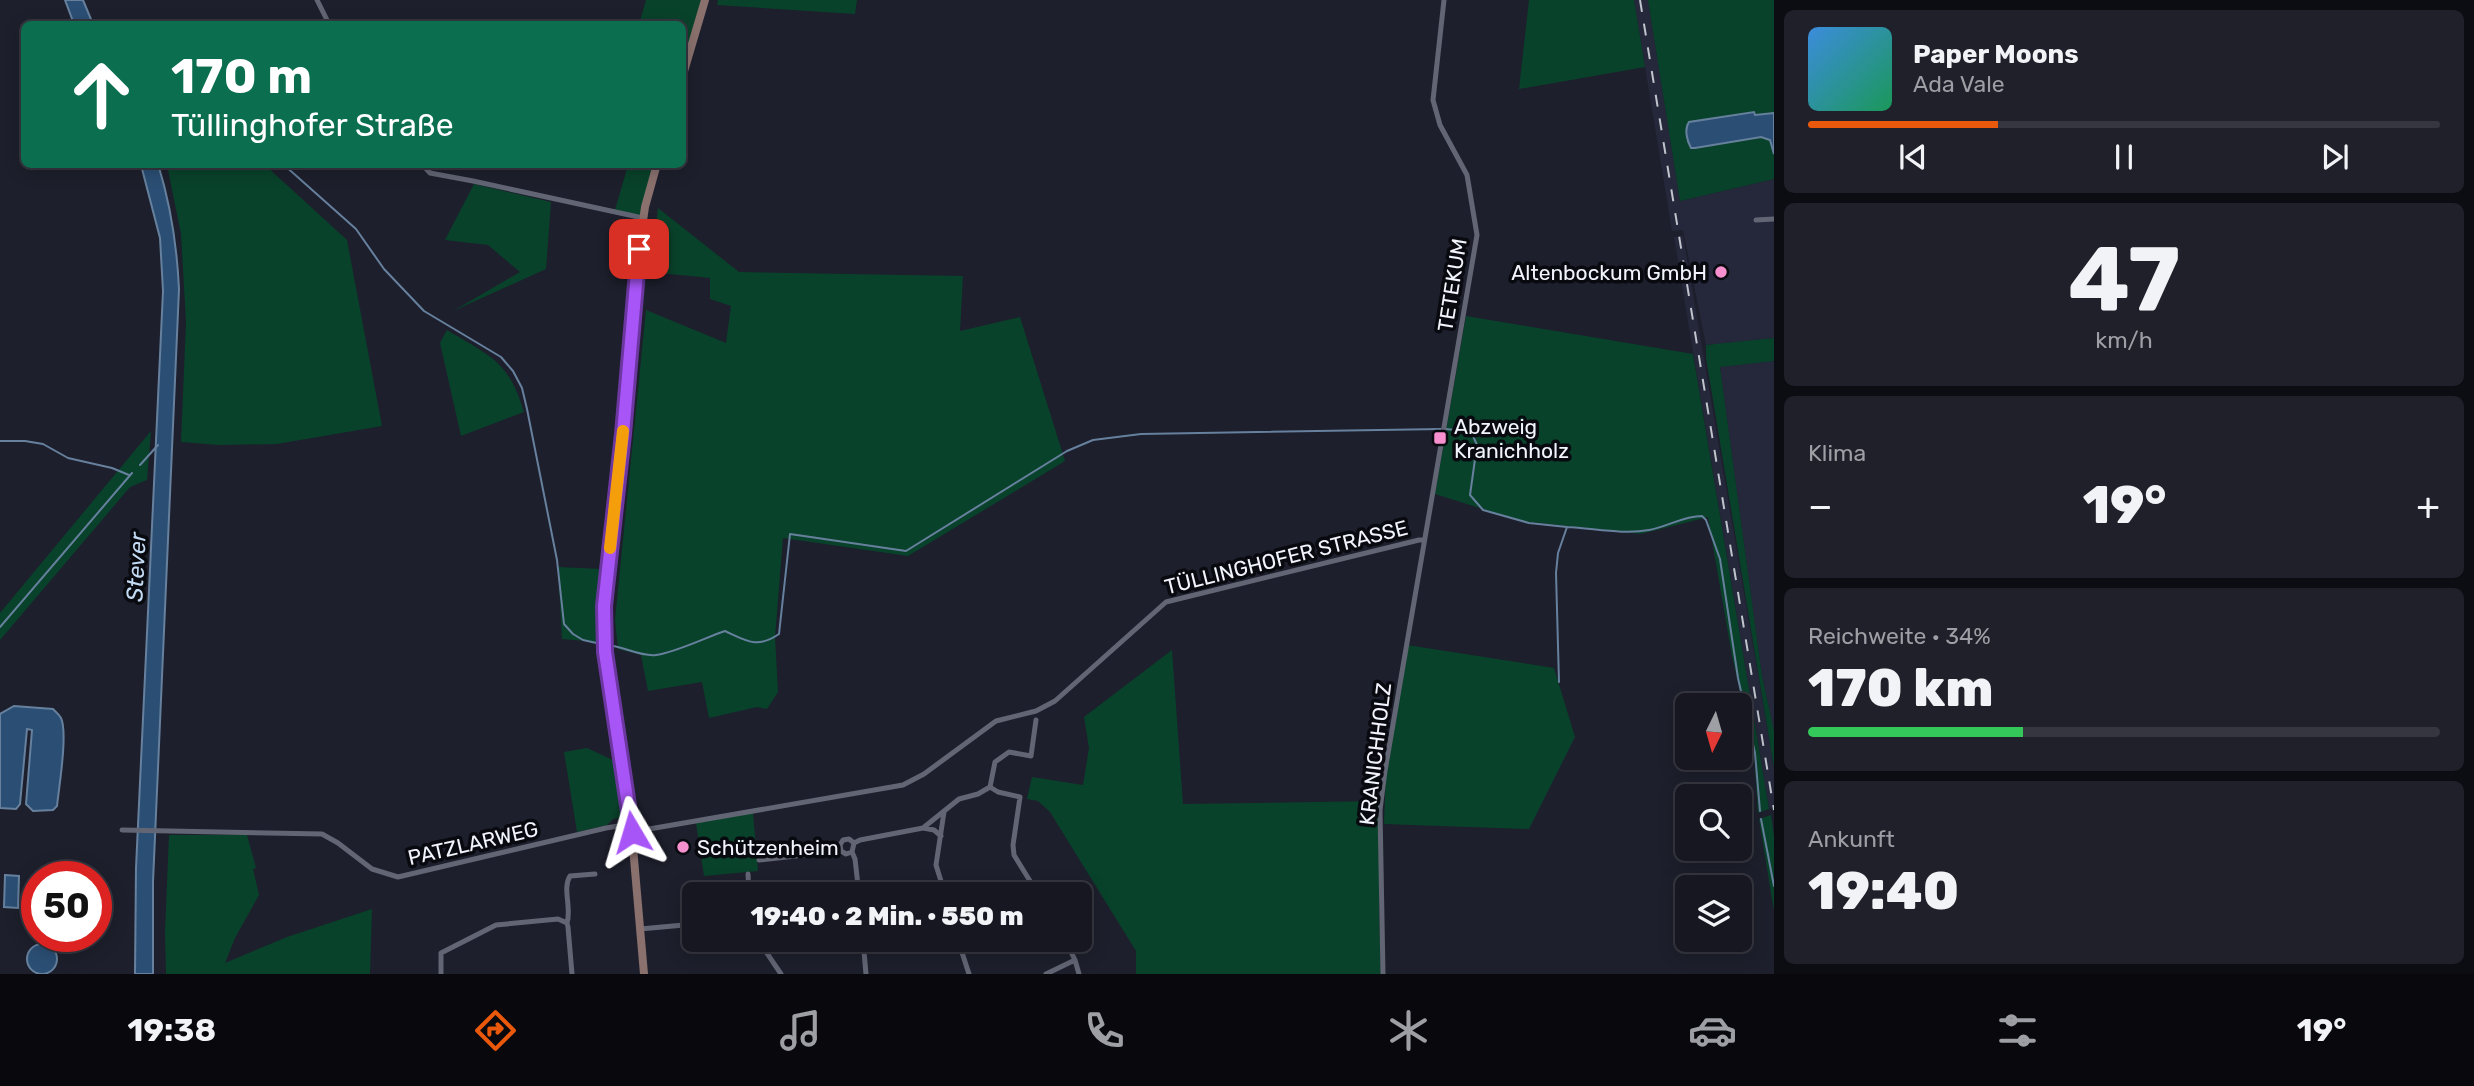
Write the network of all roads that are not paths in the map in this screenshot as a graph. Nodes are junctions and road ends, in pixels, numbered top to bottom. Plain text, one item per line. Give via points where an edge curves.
1 (317, 0) edge
2 (705, 0) edge
3 (1444, 0) edge
4 (328, 21) edge
5 (686, 64) edge
6 (426, 168) edge
7 (656, 168) edge
8 (643, 218) junction
9 (1774, 219) edge
10 (1756, 220) dead end
11 (1424, 540) junction
12 (1036, 720) dead end
13 (990, 788) junction
14 (944, 813) junction
15 (632, 828) junction
16 (923, 828) junction
17 (124, 830) dead end
18 (941, 836) junction
19 (854, 843) junction
20 (841, 850) junction
21 (852, 852) junction
22 (759, 860) dead end
23 (595, 874) dead end
24 (748, 874) dead end
25 (748, 882) edge
26 (858, 882) edge
27 (941, 882) edge
28 (1031, 882) edge
29 (567, 923) junction
30 (682, 925) edge
31 (640, 929) junction
32 (765, 952) edge
33 (864, 952) edge
34 (962, 952) edge
35 (1070, 952) edge
36 (1074, 960) junction
37 (441, 974) edge
38 (572, 974) edge
39 (644, 974) edge
40 (780, 974) edge
41 (866, 974) edge
42 (969, 974) edge
43 (1046, 974) edge
44 (1079, 974) edge
45 (1383, 974) edge

1 - 4 street
2 - 5 main road
3 - 11 street, TETEKUM via 1433,100 1440,125 1466,175 1477,235
6 - 8 street via 430,173
7 - 8 main road
8 - 15 main road via 604,638
9 - 10 street
11 - 15 street, TÜLLINGHOFER STRASSE via 1166,602 1055,701 996,721 903,785
11 - 45 street, KRANICHHOLZ via 1380,810
12 - 13 street via 1031,756 1009,752 995,762
13 - 14 street via 959,799
13 - 28 street via 1020,797 1014,855
14 - 16 street
14 - 18 street
15 - 17 street, PATZLARWEG via 592,831 398,877 372,869 322,834
15 - 31 main road
16 - 18 street
16 - 19 street
18 - 27 street via 936,865
19 - 20 street via 843,840
19 - 21 street
20 - 21 street
20 - 22 street
21 - 26 street
23 - 29 street via 570,876 567,881
24 - 25 street
29 - 37 street via 558,919 496,925 441,953
29 - 38 street
30 - 31 street
31 - 39 main road
32 - 40 street
33 - 41 street
34 - 42 street
35 - 36 street
36 - 43 street
36 - 44 street

